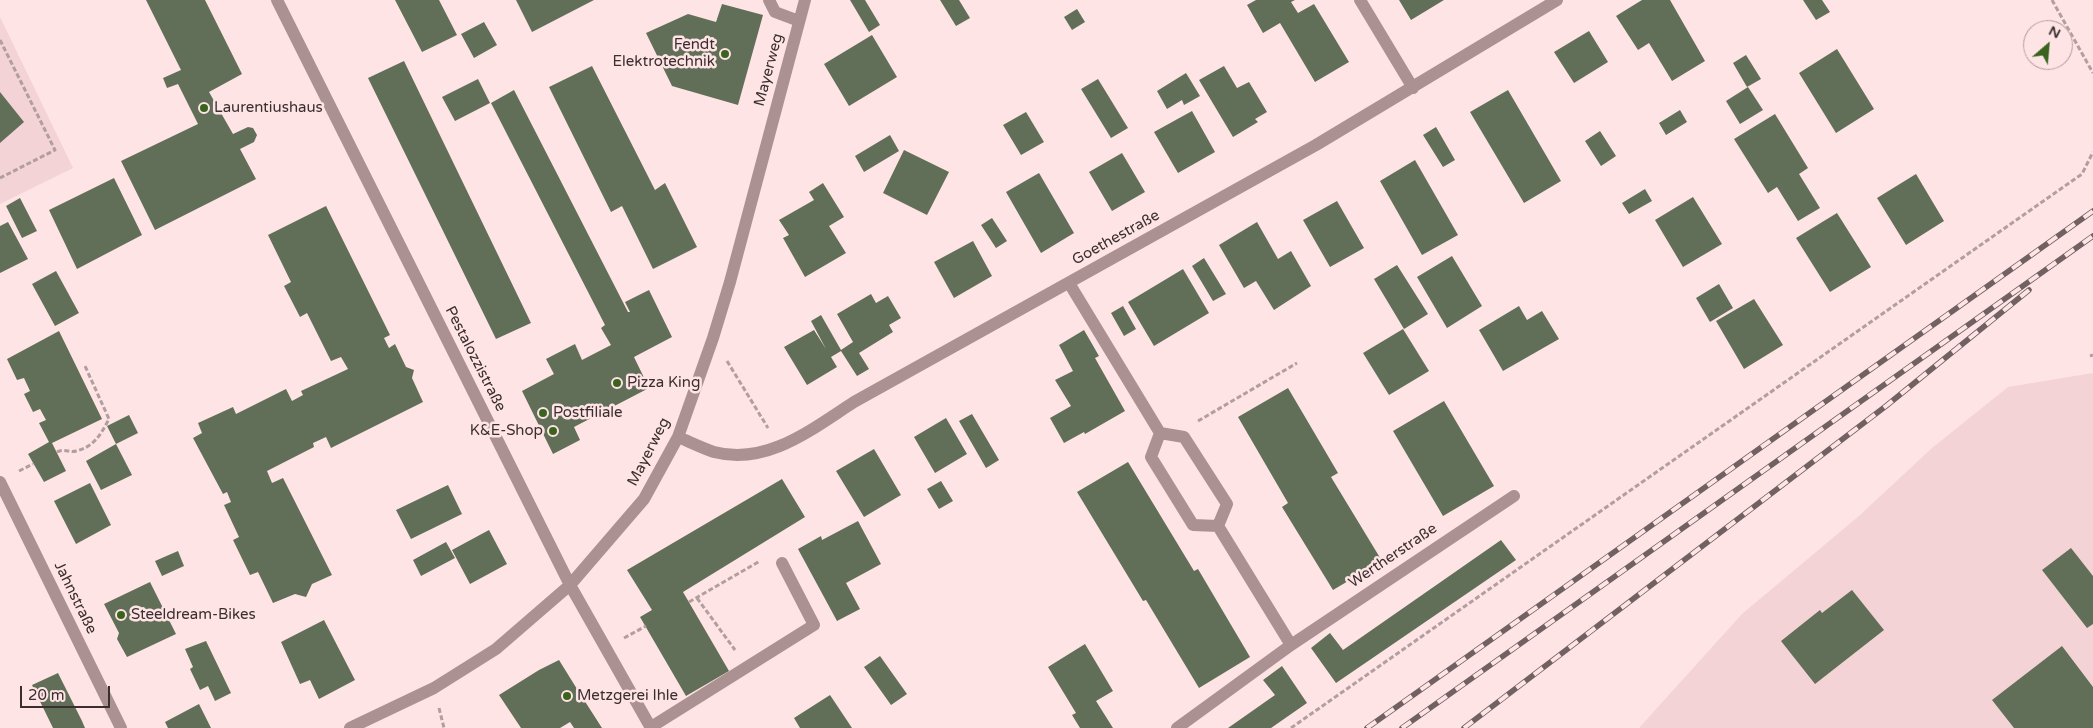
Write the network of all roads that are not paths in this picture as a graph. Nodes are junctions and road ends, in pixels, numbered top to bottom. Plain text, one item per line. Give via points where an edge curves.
1 (278, 0) edge
2 (769, 0) edge
3 (805, 0) edge
4 (1360, 0) edge
5 (1557, 0) edge
6 (799, 21) junction
7 (1413, 88) junction
8 (1069, 283) junction
9 (1160, 433) junction
10 (678, 437) junction
11 (0, 482) edge
12 (1514, 496) dead end
13 (1218, 526) junction
14 (782, 563) road end
15 (570, 585) junction
16 (1291, 645) junction
17 (120, 728) edge
18 (350, 728) edge
19 (651, 728) edge
20 (1177, 728) edge

1 - 15 street, Pestalozzistraße
2 - 6 street via 775,12
3 - 6 street, Mayerweg
4 - 7 street
5 - 7 street, Goethestraße
6 - 10 street, Mayerweg via 730,282
7 - 8 street, Goethestraße
8 - 9 street
8 - 10 street, Goethestraße via 854,402 780,448 745,455 714,452
9 - 13 street via 1184,436 1227,504
9 - 13 street via 1151,457 1193,525
10 - 15 street, Mayerweg via 644,499
11 - 17 street, Jahnstraße
12 - 16 street, Wertherstraße
13 - 16 street
14 - 19 street via 814,624
15 - 18 street, Mayerweg via 496,648 434,688
15 - 19 street, Pestalozzistraße
16 - 20 street, Wertherstraße

